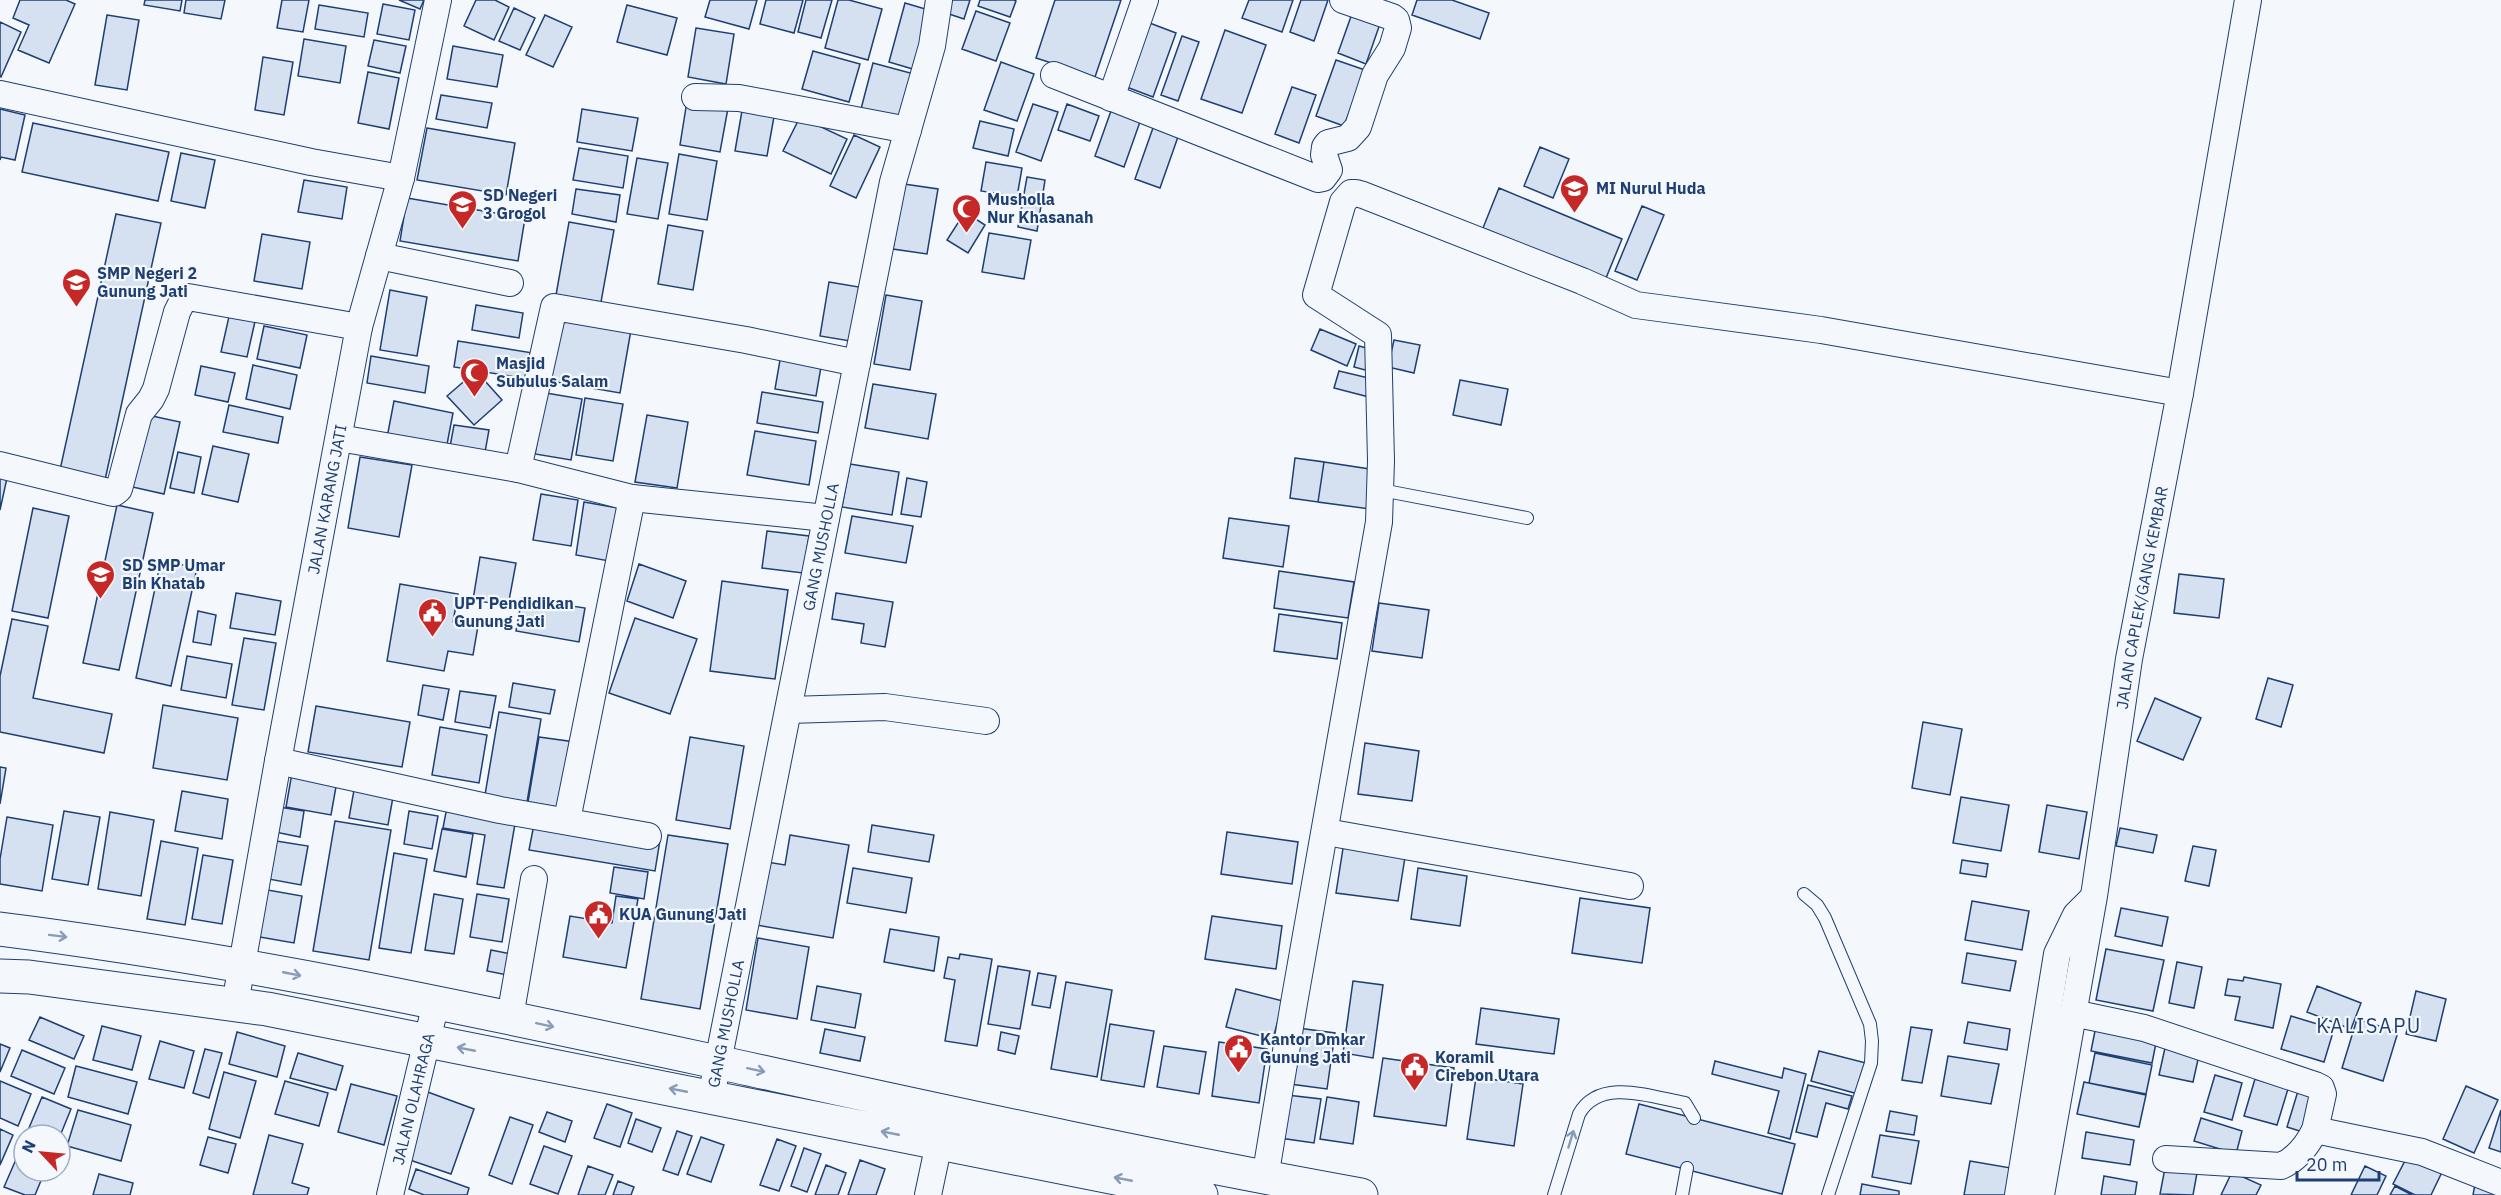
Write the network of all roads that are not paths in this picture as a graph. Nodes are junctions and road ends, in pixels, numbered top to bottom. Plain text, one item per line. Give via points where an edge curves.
1 (438, 0) edge
2 (939, 0) edge
3 (1144, 0) edge
4 (1343, 0) edge
5 (2248, 0) edge
6 (1054, 75) dead end
7 (0, 94) edge
8 (695, 97) dead end
9 (1111, 98) junction
10 (908, 130) junction
11 (401, 178) junction
12 (379, 256) junction
13 (510, 283) dead end
14 (359, 327) junction
15 (857, 363) junction
16 (2180, 393) junction
17 (339, 438) junction
18 (0, 465) edge
19 (518, 469) junction
20 (1381, 490) junction
21 (632, 498) junction
22 (826, 518) junction
23 (1527, 518) dead end
24 (789, 710) junction
25 (986, 721) dead end
26 (278, 761) junction
27 (567, 820) junction
28 (1326, 832) junction
29 (648, 836) dead end
30 (534, 879) dead end
31 (1630, 886) dead end
32 (1804, 894) dead end
33 (2094, 896) junction
34 (0, 929) edge
35 (243, 965) junction
36 (0, 976) edge
37 (436, 1003) junction
38 (235, 1004) junction
39 (2073, 1013) junction
40 (510, 1017) junction
41 (427, 1042) junction
42 (717, 1062) junction
43 (711, 1096) junction
44 (1694, 1118) dead end
45 (2315, 1130) junction
46 (939, 1143) junction
47 (2166, 1159) dead end
48 (1687, 1168) dead end
49 (1265, 1178) junction
50 (1223, 1182) edge
51 (2501, 1183) edge
52 (390, 1195) edge
53 (928, 1195) edge
54 (1200, 1195) edge
55 (1361, 1195) edge
56 (1554, 1195) edge
57 (1682, 1195) edge
58 (1828, 1195) edge
59 (2018, 1195) edge
60 (2041, 1195) edge

1 - 11 street, JALAN KARANG JATI
2 - 10 street, GANG MUSHOLLA via 932,46
3 - 9 street
4 - 9 street via 1392,17 1398,28 1375,75 1358,127 1348,138 1325,147 1329,170 1323,178
5 - 16 street, JALAN CAPLEK/GANG KEMBAR
6 - 9 street
7 - 11 street
8 - 10 street via 739,98
10 - 15 street, GANG MUSHOLLA via 893,182
11 - 12 street, JALAN KARANG JATI
12 - 13 street
12 - 14 street, JALAN KARANG JATI
14 - 17 street, JALAN KARANG JATI
14 - 18 street via 188,297 177,312 152,399 139,414 119,489 114,493
15 - 19 street via 554,307
15 - 22 street, GANG MUSHOLLA
16 - 20 street via 1821,330 1636,305 1356,193 1343,202 1316,295 1378,335
16 - 33 street, JALAN CAPLEK/GANG KEMBAR via 2128,659
17 - 19 street
17 - 26 street, JALAN KARANG JATI
19 - 21 street
20 - 23 lane
20 - 28 street via 1379,522
21 - 22 street
21 - 27 street
22 - 24 street, GANG MUSHOLLA
24 - 25 street via 885,707
24 - 42 street, GANG MUSHOLLA
26 - 27 street via 478,805
26 - 35 street, JALAN KARANG JATI
27 - 29 street
28 - 31 street
28 - 49 street
30 - 40 street
32 - 58 lane via 1825,918 1870,1024 1872,1041 1871,1063
33 - 39 street, JALAN CAPLEK/GANG KEMBAR
33 - 59 street via 2076,915 2057,954
34 -> 35 highway
35 -> 37 highway
35 - 38 street, JALAN KARANG JATI
36 - 38 highway
37 - 40 highway
37 - 41 street, JALAN OLAHRAGA
38 - 41 highway
39 - 45 street via 2144,1028 2315,1085 2323,1094
39 - 60 street, JALAN CAPLEK/GANG KEMBAR
40 -> 42 highway
43 -> 41 highway
41 - 52 street, JALAN OLAHRAGA
42 - 43 street, GANG MUSHOLLA
42 -> 50 highway
46 -> 43 highway
56 -> 44 lane via 1579,1114 1596,1095 1624,1092 1685,1103
45 - 47 street via 2308,1145 2281,1166
45 - 51 street via 2422,1152
46 - 53 street
54 -> 46 highway
48 - 57 lane
49 - 50 highway
49 - 55 highway

